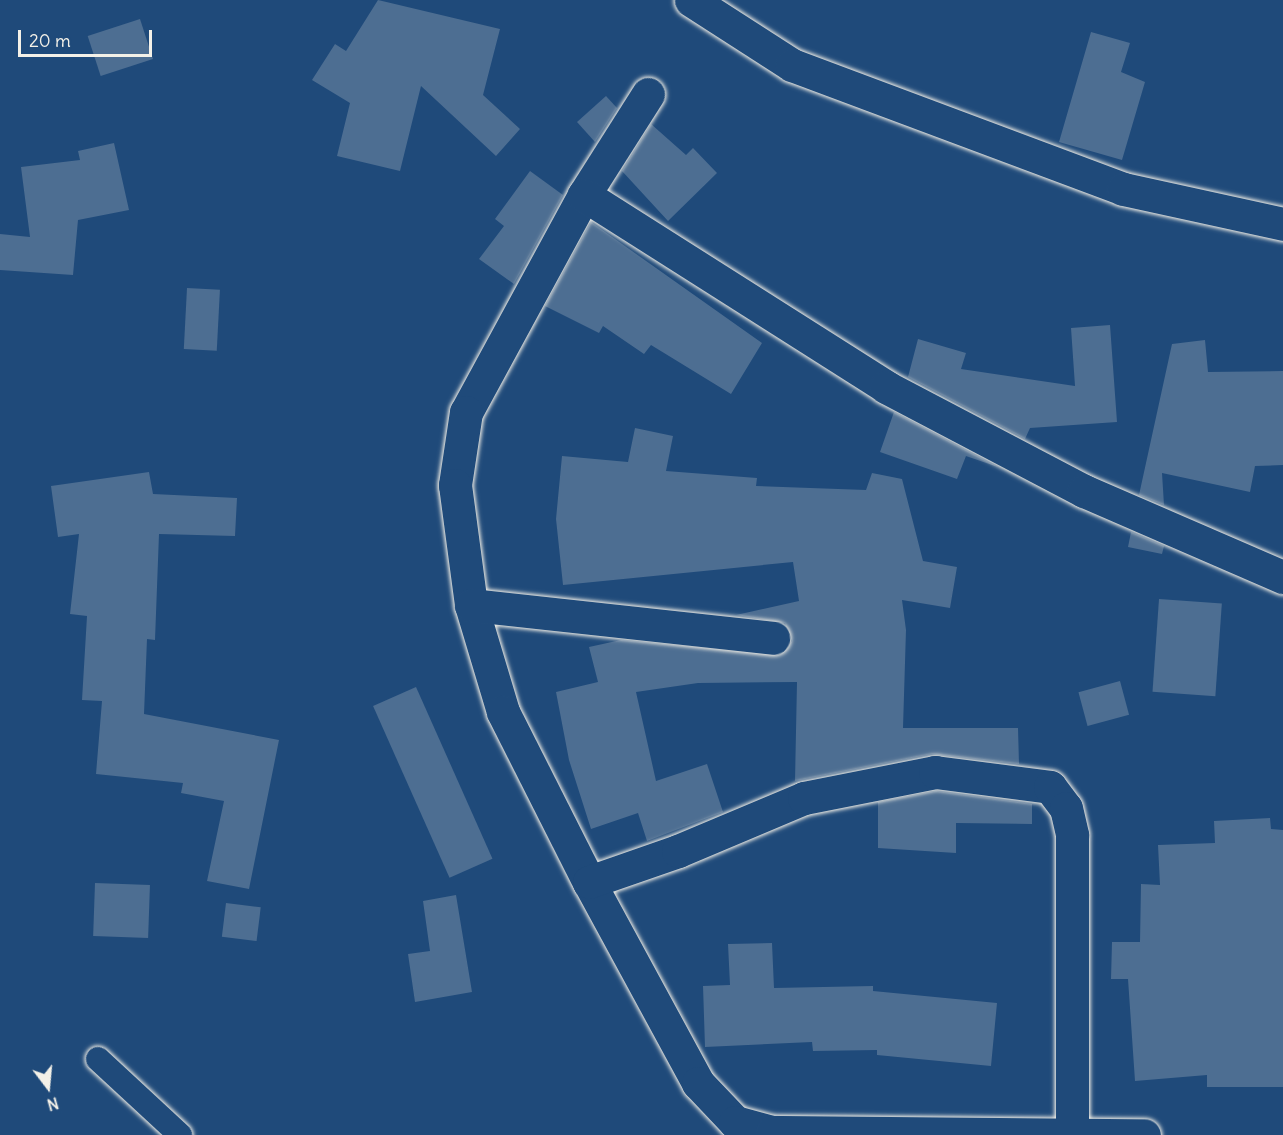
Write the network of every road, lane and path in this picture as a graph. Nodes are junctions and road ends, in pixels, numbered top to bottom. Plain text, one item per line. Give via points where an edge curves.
1 (692, 0) edge
2 (648, 94) dead end
3 (584, 195) junction
4 (1283, 224) edge
5 (1283, 577) edge
6 (471, 604) junction
7 (772, 638) dead end
8 (589, 882) junction
9 (99, 1059) dead end
10 (180, 1135) edge
11 (1072, 1135) edge
12 (1144, 1135) edge

1 - 4 street via 792,65 1123,189
2 - 3 street
3 - 5 street via 886,387 1083,491
3 - 6 street via 466,412 455,485
6 - 7 street
6 - 8 street via 503,712
8 - 11 street via 698,1083 735,1122 772,1132
8 - 11 street via 678,851 804,798 935,772 1050,787 1066,808 1072,835
9 - 10 lane
11 - 12 street

